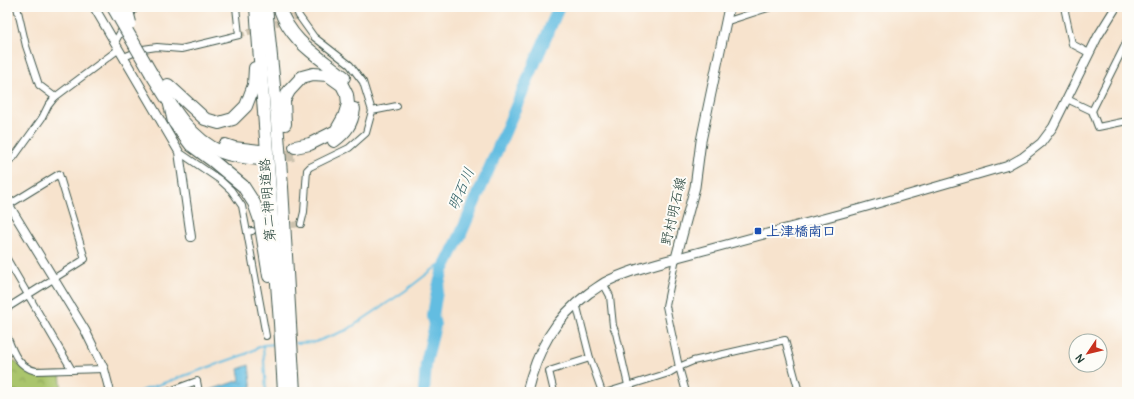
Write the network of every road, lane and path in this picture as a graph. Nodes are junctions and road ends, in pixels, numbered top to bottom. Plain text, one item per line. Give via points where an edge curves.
1 (17, 7) edge
2 (94, 7) edge
3 (120, 7) edge
4 (126, 7) edge
5 (135, 7) edge
6 (236, 7) edge
7 (256, 7) edge
8 (266, 7) edge
9 (279, 7) edge
10 (295, 7) edge
11 (729, 7) edge
12 (771, 7) edge
13 (1064, 7) edge
14 (1116, 7) edge
15 (109, 8) edge
16 (725, 22) junction
17 (129, 29) junction
18 (1127, 41) edge
19 (117, 46) junction
20 (260, 52) junction
21 (1090, 53) junction
22 (1121, 53) junction
23 (124, 57) junction
24 (1127, 57) edge
25 (153, 68) junction
26 (168, 85) junction
27 (55, 96) junction
28 (1067, 99) junction
29 (170, 105) junction
30 (397, 106) dead end
31 (372, 111) junction
32 (1092, 111) junction
33 (1127, 121) edge
34 (179, 152) junction
35 (7, 162) edge
36 (282, 187) junction
37 (8, 204) edge
38 (301, 224) dead end
39 (191, 237) dead end
40 (676, 258) junction
41 (7, 260) edge
42 (54, 278) junction
43 (603, 283) junction
44 (29, 295) junction
45 (576, 303) junction
46 (7, 308) edge
47 (282, 323) junction
48 (7, 336) edge
49 (266, 336) dead end
50 (590, 358) junction
51 (679, 367) junction
52 (104, 368) junction
53 (72, 370) junction
54 (628, 385) junction
55 (289, 388) edge
56 (612, 391) edge
57 (110, 392) edge
58 (167, 392) edge
59 (199, 392) edge
60 (527, 392) edge
61 (554, 392) edge
62 (602, 392) edge
63 (686, 392) edge
64 (800, 392) edge

1 - 27 street via 39,85
2 - 19 street
3 - 17 highway, bridge
4 - 17 highway, bridge
5 - 19 street
6 - 23 street via 239,35 181,49 143,49
7 - 20 highway, 第二神明道路
8 - 36 highway, 第二神明道路
9 - 36 highway via 290,30 343,76 354,95 353,116 343,135 318,148 294,151 336,131 344,118 348,104 342,85 328,75 313,74 302,77 289,91 284,100 286,166
10 - 31 street via 314,37 350,65 363,82
11 - 16 main road, 野村明石線
12 - 16 street
13 - 21 street via 1072,44
14 - 21 street
15 - 17 highway, bridge
16 - 40 main road, 野村明石線 via 701,141 695,187
17 - 25 highway
18 - 22 street
19 - 23 street
19 - 27 street
20 - 26 highway via 254,85 246,106 233,119 219,123 205,119
20 - 47 highway, 第二神明道路
21 - 28 street
22 - 24 street
22 - 32 street
23 - 34 street
25 - 26 highway
25 - 29 highway
26 - 29 highway via 189,117 216,142 260,155 239,157 221,152 200,139
27 - 35 street via 14,157
28 - 32 street
28 - 40 street via 1053,127 1041,143 1023,158 1007,166
29 - 47 highway via 174,122 191,145 243,186 254,203 260,220 271,297
30 - 31 street
31 - 38 street via 366,133 349,148 307,170
32 - 33 street via 1098,127
34 - 39 street
34 - 49 street via 220,180 242,206 250,231
36 - 47 highway, 第二神明道路
37 - 42 street
37 - 42 street via 59,174 84,259
40 - 43 main road, 野村明石線 via 630,271
40 - 51 street via 666,306
41 - 44 street
42 - 44 street
42 - 52 street
43 - 45 main road, 野村明石線
43 - 54 street via 610,296 613,326
44 - 46 street
44 - 53 street
45 - 50 street
45 - 60 main road, 野村明石線 via 546,339
47 - 55 highway, 第二神明道路
47 - 55 highway, 第二神明道路 via 283,369
48 - 53 street via 15,356 28,369
50 - 61 street via 548,371
50 - 62 street
51 - 54 street via 669,373
51 - 63 street
51 - 64 street via 699,359 785,340
52 - 53 street
52 - 57 street
54 - 56 street
58 - 59 street via 197,381

